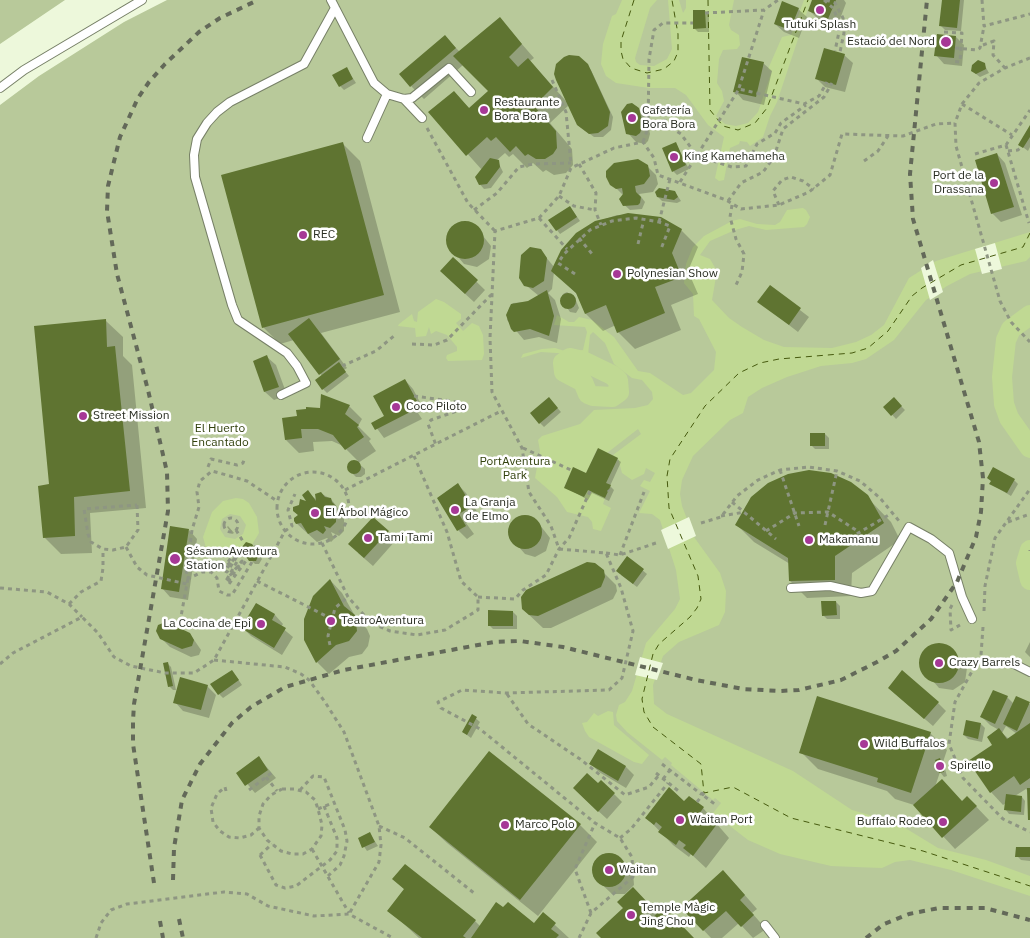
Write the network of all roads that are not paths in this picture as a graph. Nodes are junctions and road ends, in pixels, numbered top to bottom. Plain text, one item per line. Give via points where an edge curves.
1 (142, 0) edge
2 (331, 0) edge
3 (335, 8) junction
4 (0, 88) edge
5 (471, 92) dead end
6 (387, 94) junction
7 (404, 99) junction
8 (424, 122) road end
9 (367, 138) dead end
10 (281, 396) dead end
11 (791, 588) dead end
12 (972, 619) dead end
13 (1012, 663) dead end
14 (1030, 672) edge
15 (765, 925) dead end
16 (775, 938) edge

1 - 4 lane
2 - 3 lane
3 - 6 lane via 374,83
3 - 10 lane via 304,64 217,112 197,139 194,155 196,177 238,320 287,353 306,383
5 - 7 lane via 449,68 412,98
6 - 7 lane
6 - 9 lane
7 - 8 lane
11 - 12 lane via 830,586 861,593 872,591 909,527 949,553
13 - 14 lane
15 - 16 lane

